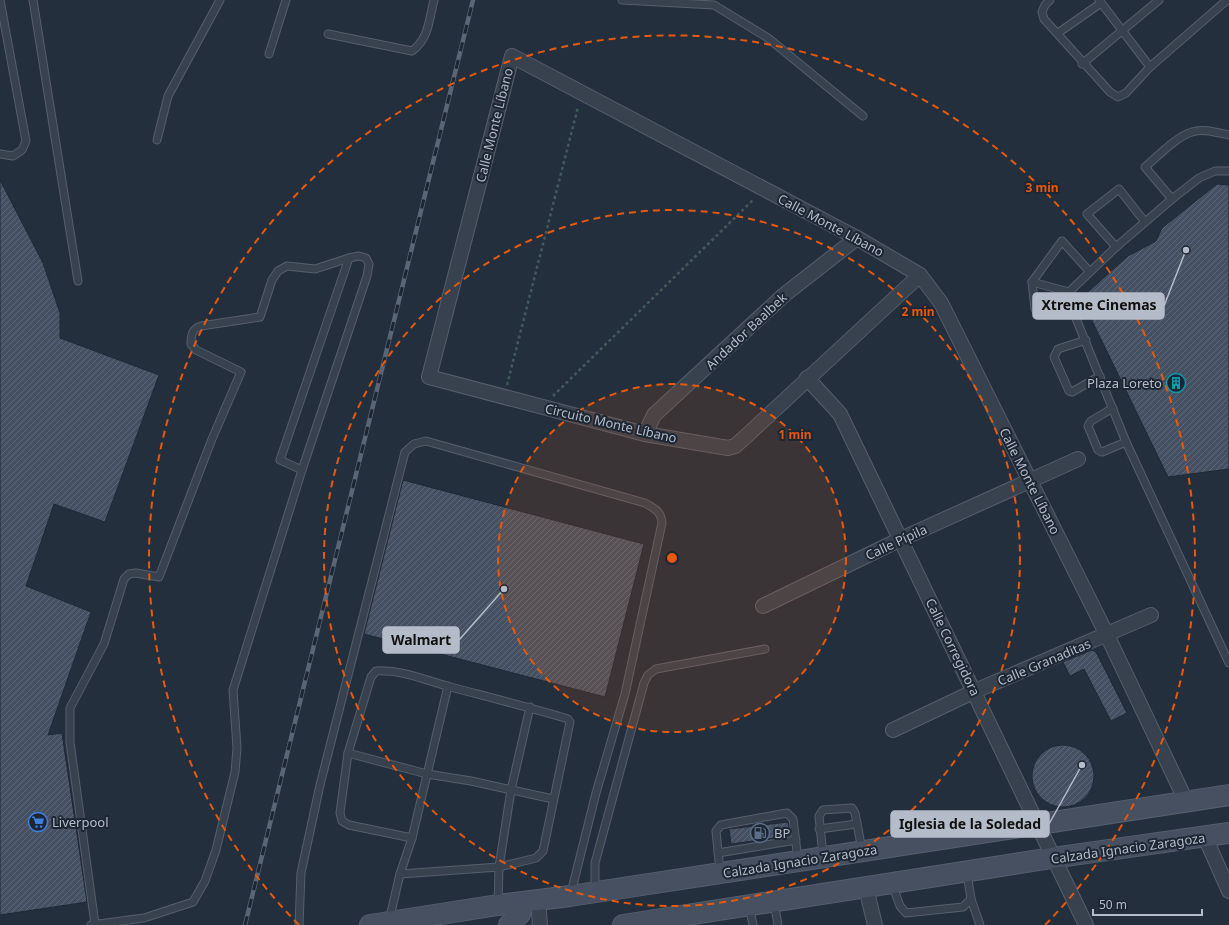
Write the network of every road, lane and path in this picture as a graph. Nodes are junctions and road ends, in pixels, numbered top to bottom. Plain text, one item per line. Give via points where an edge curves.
1 (0, 0) edge
2 (33, 0) edge
3 (220, 0) edge
4 (286, 0) edge
5 (434, 0) edge
6 (622, 0) edge
7 (1050, 0) edge
8 (1159, 0) edge
9 (1227, 0) edge
10 (1100, 2) edge
11 (1122, 30) junction
12 (1058, 33) junction
13 (328, 34) dead end
14 (269, 54) dead end
15 (1082, 64) junction
16 (1150, 67) junction
17 (581, 93) junction
18 (863, 116) dead end
19 (1229, 135) edge
20 (157, 140) dead end
21 (0, 154) edge
22 (1229, 171) edge
23 (764, 189) junction
24 (1172, 199) junction
25 (1145, 222) junction
26 (857, 238) junction
27 (1116, 247) junction
28 (349, 258) junction
29 (1090, 272) junction
30 (920, 275) junction
31 (78, 281) dead end
32 (1032, 282) junction
33 (1070, 292) junction
34 (1071, 306) junction
35 (1086, 340) junction
36 (1100, 376) junction
37 (429, 377) joint
38 (807, 378) junction
39 (504, 397) junction
40 (541, 407) junction
41 (1113, 408) junction
42 (645, 434) junction
43 (1126, 442) junction
44 (1078, 459) dead end
45 (302, 470) junction
46 (1031, 481) junction
47 (901, 539) junction
48 (763, 606) dead end
49 (1151, 615) dead end
50 (1107, 635) junction
51 (765, 649) dead end
52 (1229, 663) edge
53 (448, 686) junction
54 (975, 691) junction
55 (530, 707) junction
56 (893, 730) dead end
57 (348, 753) junction
58 (427, 774) junction
59 (511, 790) junction
60 (1229, 795) edge
61 (553, 799) junction
62 (1186, 801) junction
63 (857, 824) junction
64 (1038, 824) junction
65 (819, 829) junction
66 (1229, 833) edge
67 (412, 838) junction
68 (1205, 838) junction
69 (796, 840) junction
70 (862, 851) junction
71 (718, 853) junction
72 (823, 857) junction
73 (1052, 858) junction
74 (798, 860) junction
75 (499, 867) junction
76 (966, 872) junction
77 (720, 873) junction
78 (400, 874) junction
79 (892, 884) junction
80 (866, 888) junction
81 (1229, 891) edge
82 (595, 892) junction
83 (570, 896) junction
84 (971, 899) junction
85 (531, 902) junction
86 (774, 902) junction
87 (498, 905) junction
88 (749, 906) junction
89 (675, 921) edge
90 (145, 922) edge
91 (379, 924) edge
92 (93, 925) edge
93 (299, 925) edge
94 (509, 925) edge
95 (540, 925) edge
96 (623, 925) edge
97 (753, 925) edge
98 (778, 925) edge
99 (875, 925) edge
100 (980, 925) edge
101 (1086, 925) edge

1 - 21 lane via 26,141 22,150 13,156
2 - 31 lane
3 - 20 lane via 168,96
4 - 14 lane
5 - 13 lane via 425,37 412,51
6 - 18 lane via 714,5 768,38
7 - 12 lane via 1042,12 1044,19
8 - 11 lane
9 - 16 lane
10 - 11 lane
10 - 12 lane
11 - 15 lane
11 - 16 lane
12 - 15 lane
15 - 16 lane via 1110,92 1118,96 1126,93
17 - 23 street, Calle Monte Líbano
17 - 37 street, Calle Monte Líbano via 512,56
17 - 39 path
19 - 24 lane via 1206,131 1192,132 1145,167
22 - 24 lane via 1215,171 1199,178
23 - 26 street, Calle Monte Líbano
23 - 40 path
24 - 25 lane
25 - 27 lane
25 - 27 lane via 1119,189 1088,214
26 - 30 street, Calle Monte Líbano
26 - 42 street, Andador Baalbek via 784,295 654,415
27 - 29 lane
28 - 45 lane via 280,460
28 - 45 lane via 366,258 369,264 367,276
28 - 92 lane via 315,268 288,266 278,271 272,280 260,317 201,326 192,332 191,344 196,350 241,372 212,439 159,577 136,572 124,579 104,644 70,708 70,742
29 - 32 lane via 1062,240
29 - 33 lane
30 - 38 street, Circuito Monte Líbano
30 - 46 street, Calle Monte Líbano via 941,303
32 - 33 lane
32 - 34 lane via 1035,309 1038,312
33 - 34 lane
34 - 35 lane
35 - 36 lane
35 - 36 lane via 1058,349 1054,357 1069,391 1072,392
36 - 41 lane
37 - 39 street, Circuito Monte Líbano
38 - 42 street, Circuito Monte Líbano via 735,446 728,448
38 - 47 street, Calle Corregidora via 840,414
39 - 40 street, Circuito Monte Líbano
40 - 42 street, Circuito Monte Líbano
41 - 43 lane
41 - 43 lane via 1090,420 1088,426 1098,450 1102,452
43 - 52 lane
44 - 46 street, Calle Pípila
45 - 90 lane via 233,690 237,748 235,772 216,850 193,902
46 - 47 street, Calle Pípila
46 - 50 street, Calle Monte Líbano
47 - 48 street, Calle Pípila
47 - 54 street, Calle Corregidora
49 - 50 street, Calle Granaditas
50 - 54 street, Calle Granaditas
50 - 62 street, Calle Monte Líbano
51 - 82 lane via 656,669 648,675 595,862
53 - 55 lane
53 - 57 lane via 412,676 376,672 371,677
53 - 58 lane
54 - 56 street, Calle Granaditas
54 - 64 street, Calle Corregidora
55 - 59 lane
55 - 61 lane via 568,719 570,722
57 - 58 lane
57 - 67 lane via 340,813 342,821 372,831
58 - 59 lane
58 - 67 lane
59 - 61 lane
59 - 75 lane
60 - 62 main road, Calzada Ignacio Zaragoza
61 - 75 lane via 540,856
62 - 64 main road, Calzada Ignacio Zaragoza
63 - 65 lane
63 - 65 lane via 852,808 823,810 819,816
63 - 70 lane
64 - 70 main road, Calzada Ignacio Zaragoza
64 - 73 street, Calle Corregidora
65 - 72 lane
66 - 68 main road, Calzada Ignacio Zaragoza
67 - 78 lane
68 - 73 main road, Calzada Ignacio Zaragoza
68 - 81 street
69 - 71 lane
69 - 71 lane via 793,819 787,813 721,825 716,831
69 - 74 lane
70 - 72 main road, Calzada Ignacio Zaragoza
71 - 77 lane
72 - 74 main road, Calzada Ignacio Zaragoza
73 - 76 main road, Calzada Ignacio Zaragoza
73 - 101 street, Calle Corregidora
74 - 77 main road, Calzada Ignacio Zaragoza
75 - 78 lane
75 - 87 lane
76 - 79 main road, Calzada Ignacio Zaragoza
76 - 84 lane
77 - 82 main road, Calzada Ignacio Zaragoza
78 - 91 lane
79 - 80 main road, Calzada Ignacio Zaragoza
79 - 84 lane via 900,906 906,913 963,907
80 - 86 main road, Calzada Ignacio Zaragoza
80 - 99 street
82 - 83 main road, Calzada Ignacio Zaragoza
83 - 85 main road, Calzada Ignacio Zaragoza
83 - 93 lane via 625,694 662,523 661,516 657,510 645,503 426,441 414,444 405,452 320,785 301,873
84 - 100 lane
85 - 87 main road, Calzada Ignacio Zaragoza
85 - 94 main road
85 - 95 street
86 - 88 main road, Calzada Ignacio Zaragoza
86 - 98 lane
87 - 91 main road, Calzada Ignacio Zaragoza
88 - 89 main road, Calzada Ignacio Zaragoza
88 - 97 lane
89 - 96 main road, Calzada Ignacio Zaragoza
90 - 92 lane

